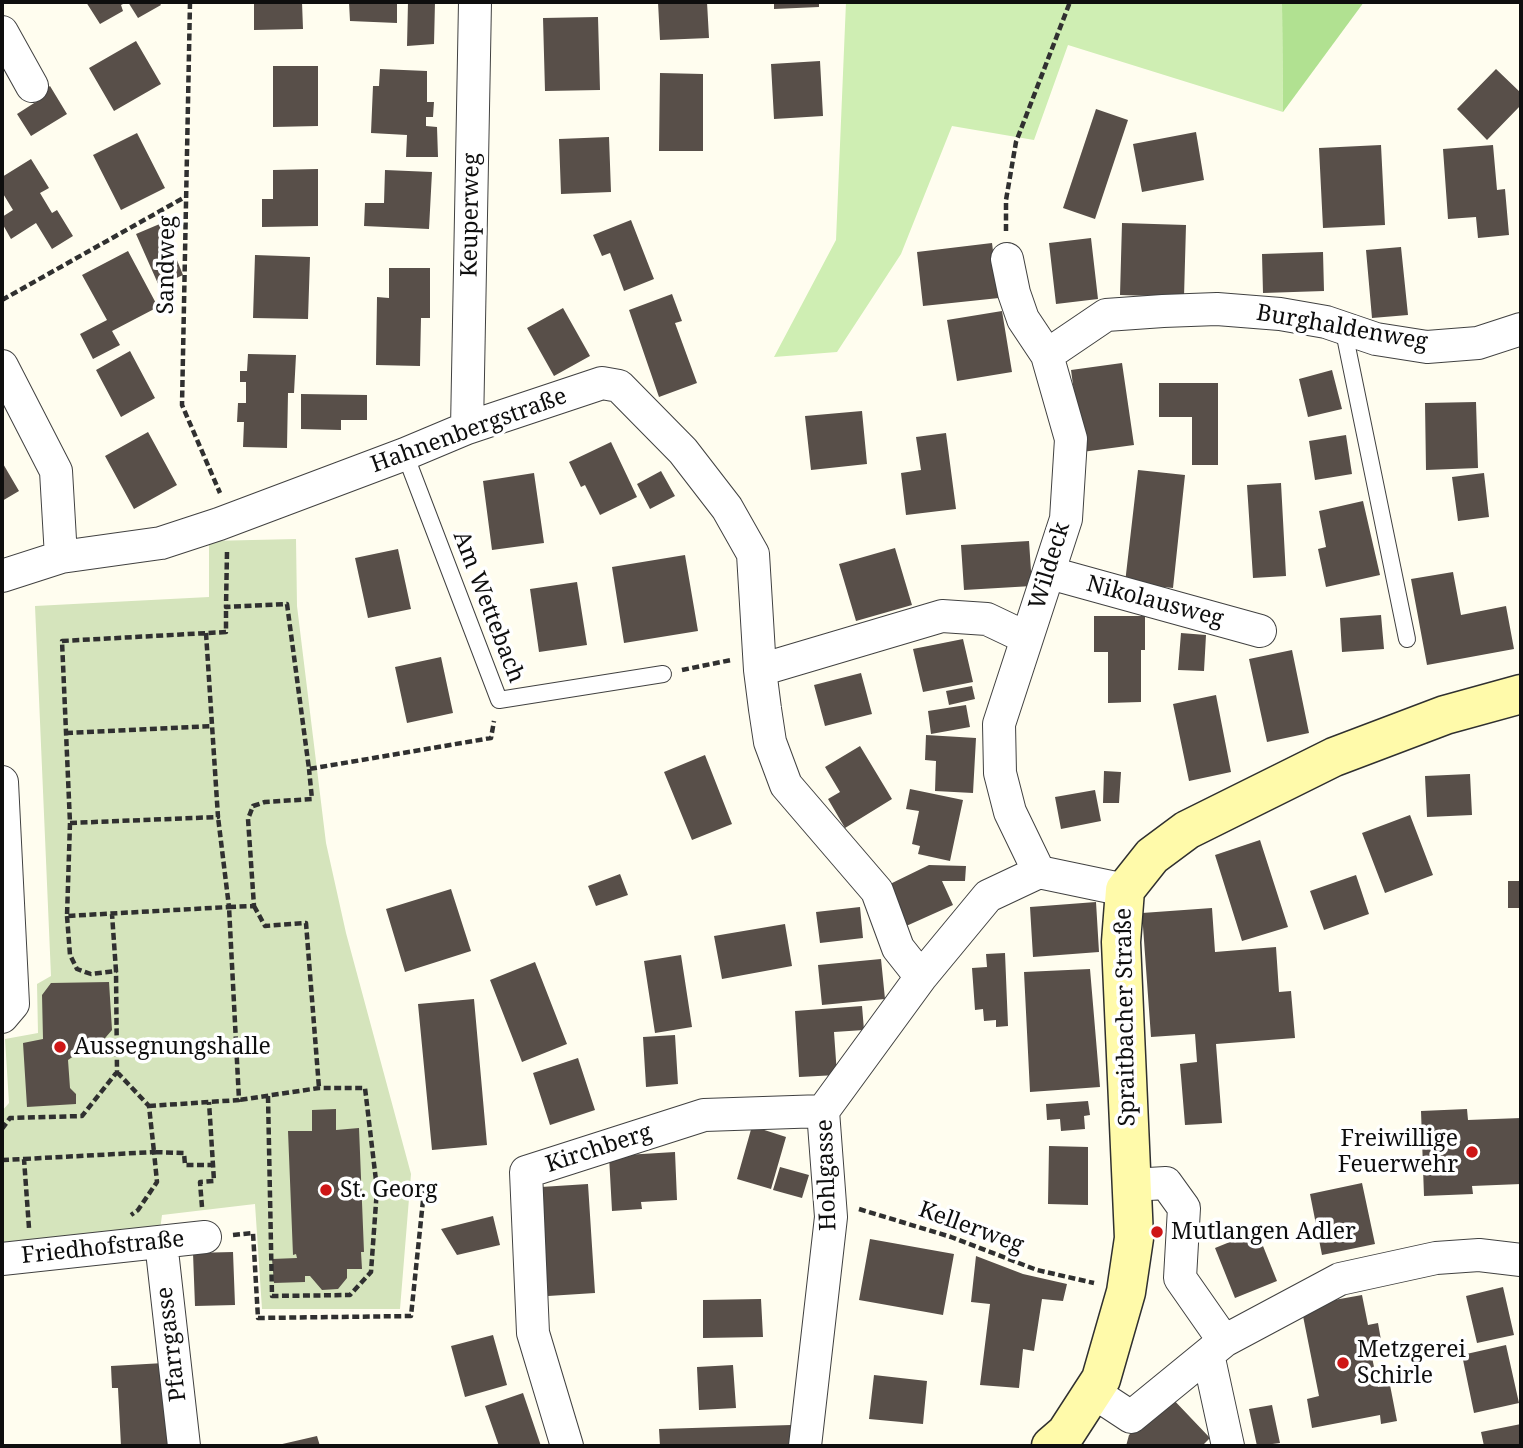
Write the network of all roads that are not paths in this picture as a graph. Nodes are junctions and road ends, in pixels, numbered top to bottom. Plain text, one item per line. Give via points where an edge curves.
1 (475, 2) edge
2 (2, 32) edge
3 (32, 86) dead end
4 (1007, 259) road end
5 (1343, 327) junction
6 (1521, 329) edge
7 (1047, 355) junction
8 (2, 366) edge
9 (467, 428) junction
10 (405, 454) junction
11 (61, 556) junction
12 (1050, 573) junction
13 (2, 576) edge
14 (1260, 631) dead end
15 (1027, 638) junction
16 (1407, 639) dead end
17 (760, 662) junction
18 (663, 674) road end
19 (1521, 694) edge
20 (2, 782) edge
21 (1038, 872) junction
22 (1125, 890) junction
23 (921, 977) junction
24 (2, 1017) edge
25 (823, 1111) junction
26 (1131, 1185) junction
27 (205, 1237) road end
28 (160, 1242) junction
29 (2, 1259) edge
30 (1521, 1260) edge
31 (1216, 1347) junction
32 (1093, 1392) junction
33 (184, 1446) edge
34 (567, 1446) edge
35 (806, 1446) edge
36 (1051, 1446) edge
37 (1228, 1446) edge

1 - 9 street, Keuperweg
2 - 3 street
4 - 7 street, Wildeck via 1023,319
5 - 6 street, Burghaldenweg via 1377,339 1427,347 1478,342
5 - 7 street, Burghaldenweg via 1280,314 1217,309 1106,315
5 - 16 lane
7 - 12 street, Wildeck via 1071,439 1066,519
8 - 11 street via 56,471
9 - 10 street, Hahnenbergstraße
9 - 17 street, Hahnenbergstraße via 602,383 619,386 683,451 727,508 754,554
10 - 11 street, Hahnenbergstraße via 161,543
10 - 18 lane, Am Wettebach via 499,700
11 - 13 street, Hahnenbergstraße
12 - 14 street, Nikolausweg
12 - 15 street, Wildeck
15 - 17 street via 987,619 942,616 802,656
15 - 21 street, Wildeck via 999,724 1000,773 1010,812
17 - 23 street, Hahnenbergstraße via 770,742 786,785 877,891 898,948
19 - 22 street, Spraitbacher Straße via 1445,715 1334,757 1187,830 1152,856
20 - 24 street via 13,1004
21 - 22 street
21 - 23 street via 988,895
22 - 26 street, Spraitbacher Straße via 1121,942
23 - 25 street, Hohlgasse
25 - 34 street, Kirchberg via 704,1115 526,1172 533,1334
25 - 35 street, Hohlgasse via 831,1217
26 - 31 street via 1166,1183 1184,1208 1180,1278
26 - 32 street, Spraitbacher Straße via 1134,1238 1125,1292 1101,1379
27 - 28 street, Friedhofstraße
28 - 29 street, Friedhofstraße
28 - 33 street, Pfarrgasse
30 - 31 street via 1479,1255 1436,1258 1340,1279
31 - 32 street via 1131,1417
31 - 37 street
32 - 36 street, Spraitbacher Straße via 1066,1433

